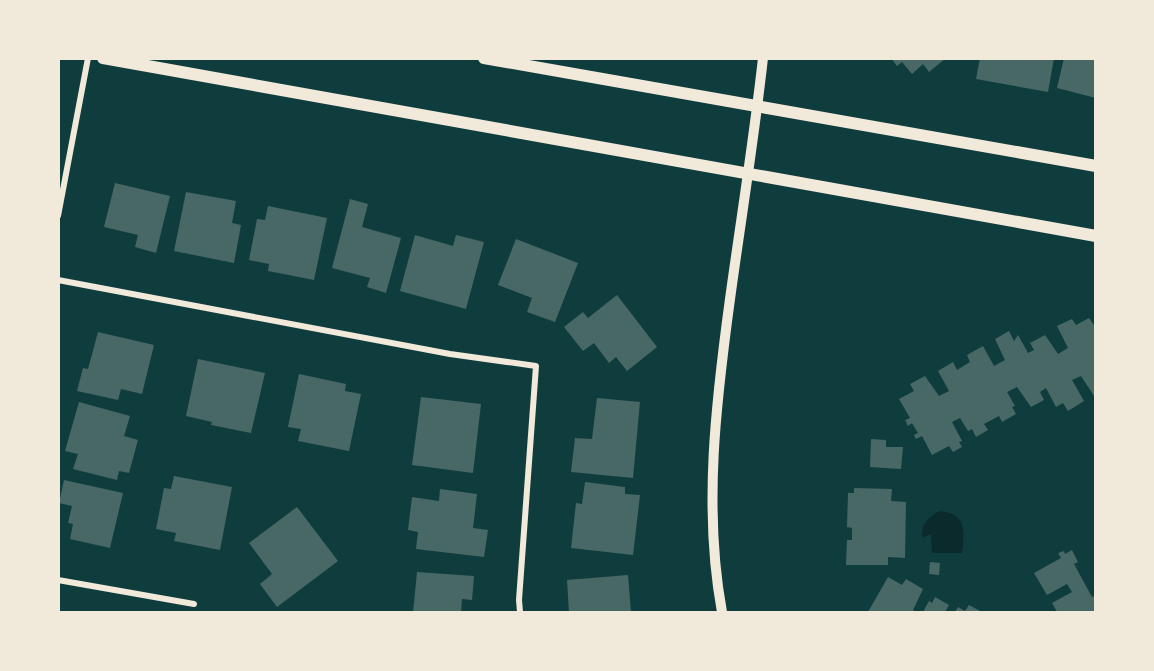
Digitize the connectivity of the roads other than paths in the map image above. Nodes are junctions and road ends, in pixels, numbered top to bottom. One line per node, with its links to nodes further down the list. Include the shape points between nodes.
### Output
1 (88, 58): 8 (street)
2 (103, 58): 7 (main road)
3 (484, 58): 5 (main road)
4 (763, 58): 5 (street)
5 (758, 106): 6 (main road); 7 (street)
6 (1095, 166)
7 (748, 173): 9 (main road); 14 (street, via 718,388 712,481)
8 (58, 216)
9 (1095, 236)
10 (58, 280): 13 (street, via 450,354 536,366)
11 (58, 580): 12 (street)
12 (194, 604)
13 (520, 612)
14 (722, 612)

